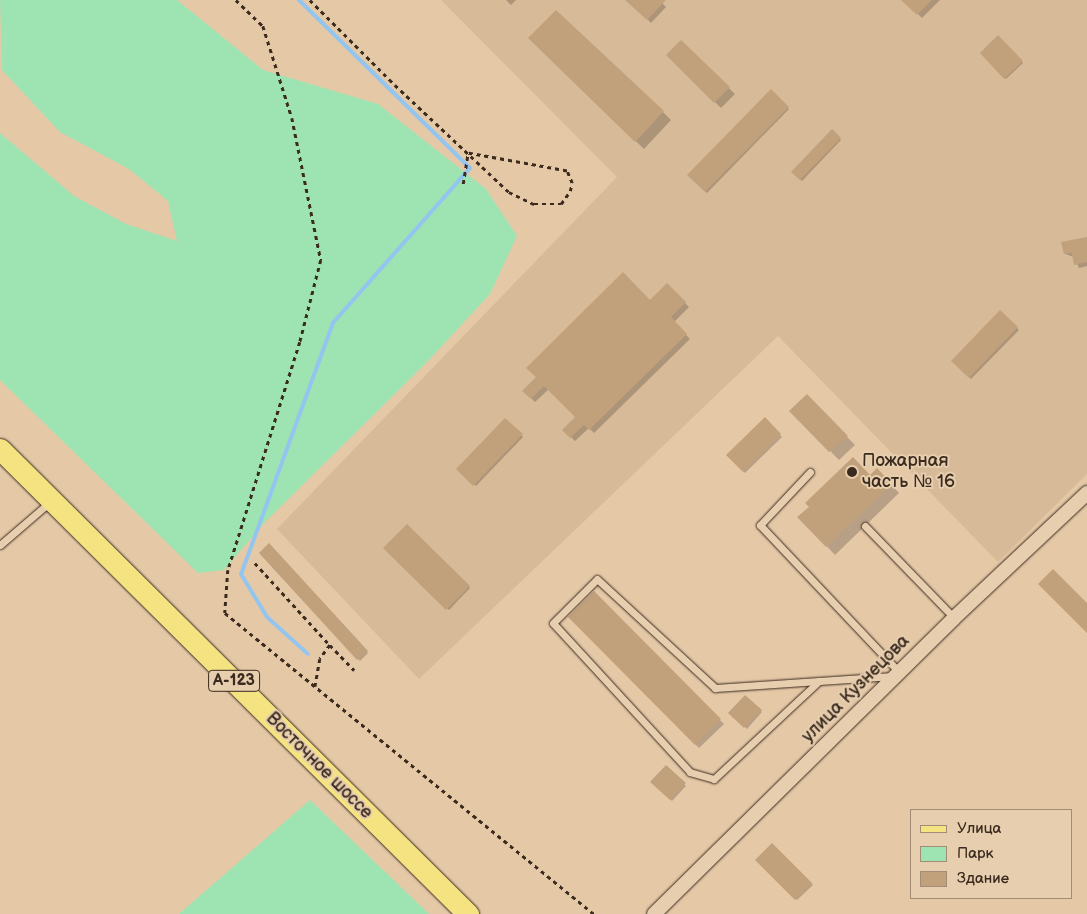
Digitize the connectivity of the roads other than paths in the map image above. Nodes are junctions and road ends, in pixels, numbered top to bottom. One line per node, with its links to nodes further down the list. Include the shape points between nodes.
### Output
1 (0, 449): 4 (main road, Восточное шоссе / А-123)
2 (810, 472): 8 (lane, via 760,525)
3 (1087, 493): 7 (street, улица Кузнецова)
4 (52, 500): 6 (lane); 10 (main road, Восточное шоссе / А-123)
5 (864, 526): 7 (lane)
6 (0, 545)
7 (954, 618): 8 (street, улица Кузнецова)
8 (898, 674): 9 (lane); 11 (street, улица Кузнецова)
9 (819, 681): 9 (lane, via 715,688 597,580 553,623 690,772 714,778)
10 (468, 914)
11 (654, 914)

